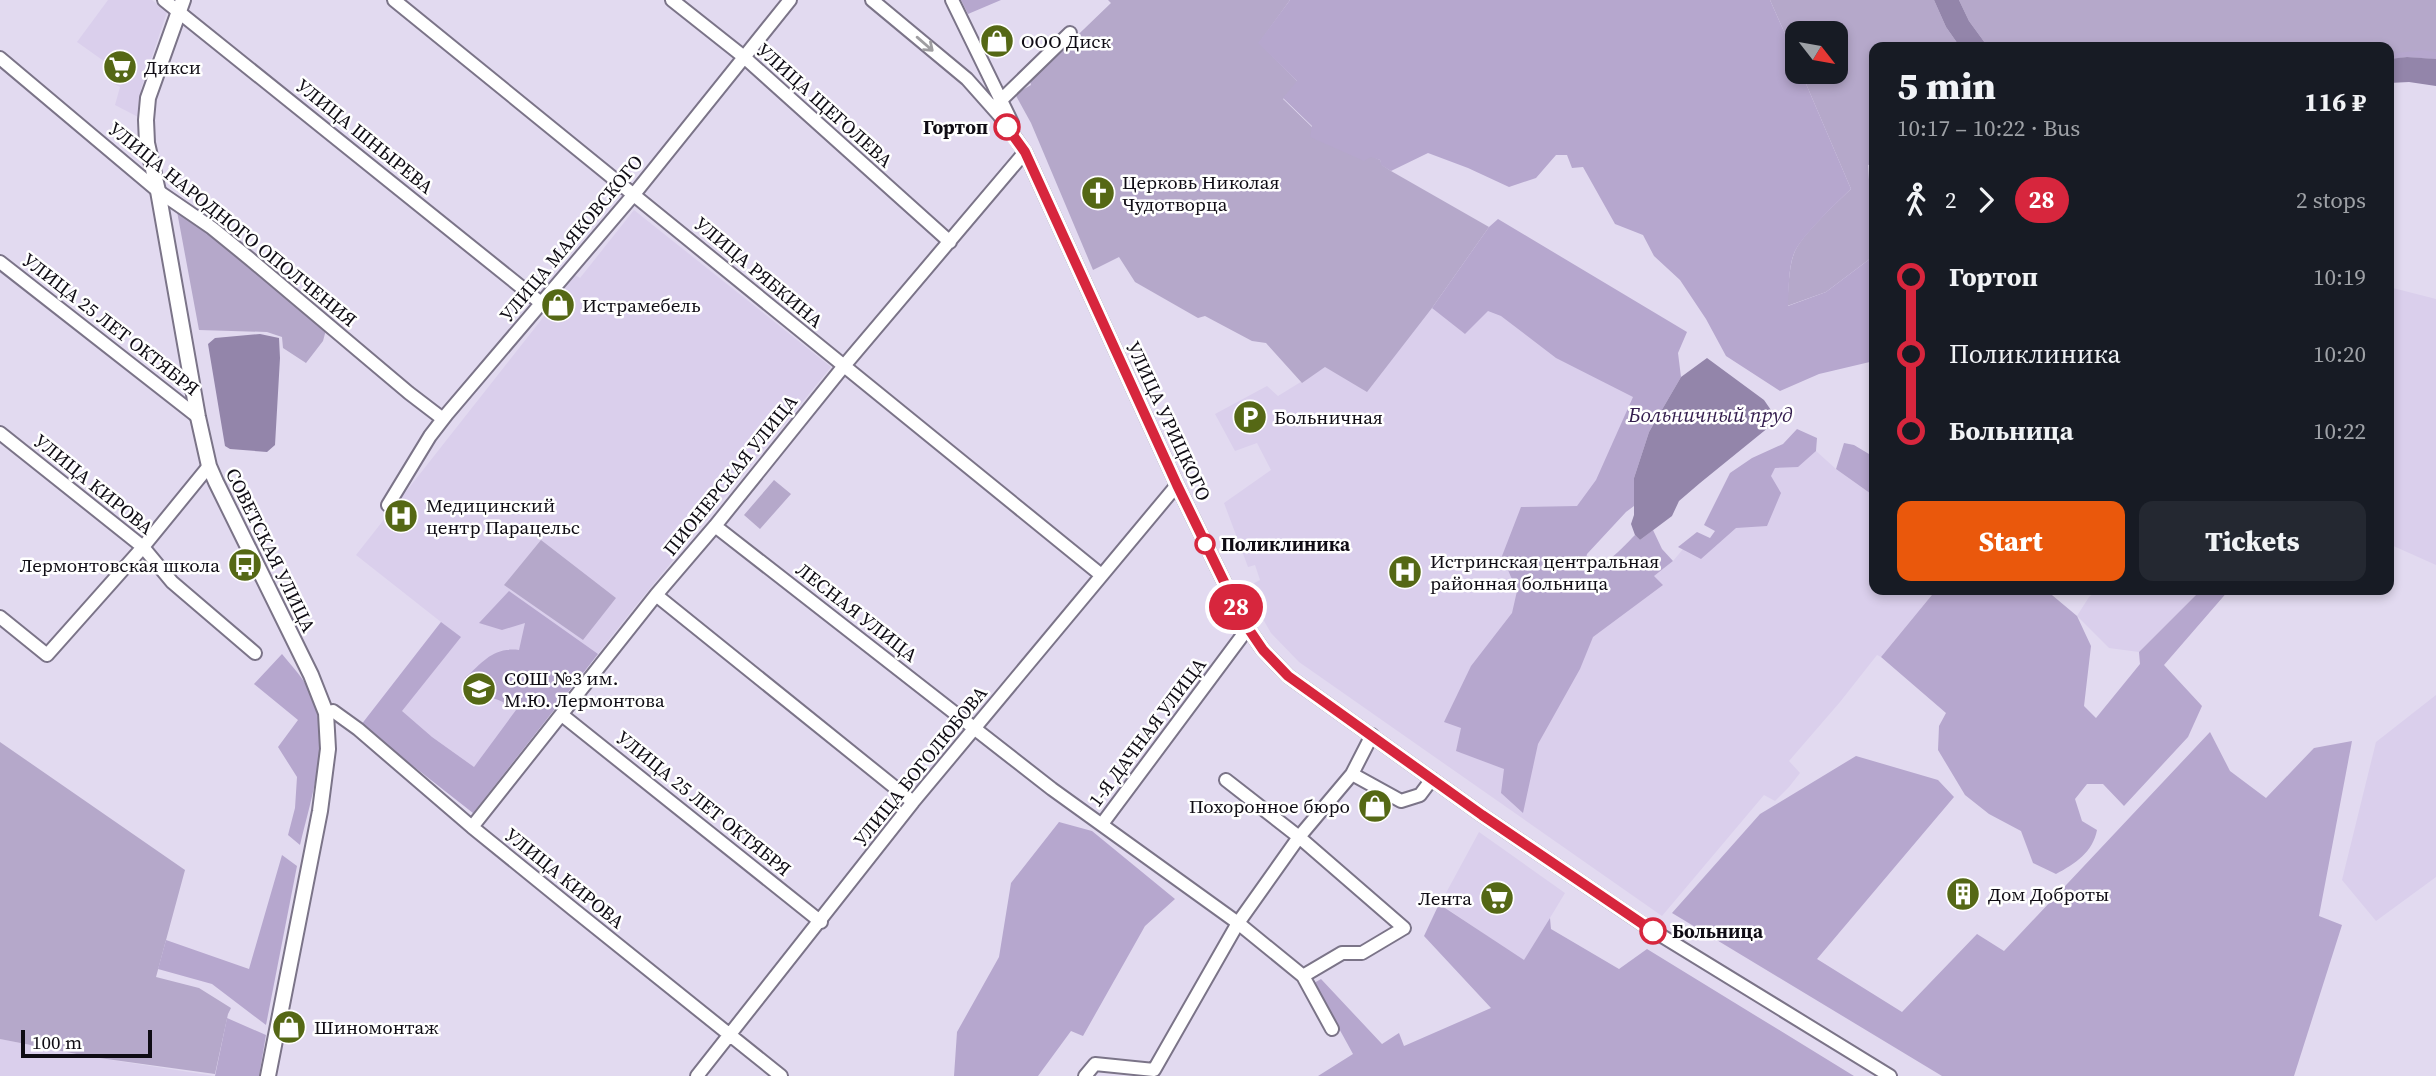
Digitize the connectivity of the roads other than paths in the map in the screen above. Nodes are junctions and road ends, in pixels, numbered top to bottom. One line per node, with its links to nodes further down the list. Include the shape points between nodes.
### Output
1 (164, 0): 7 (street, УЛИЦА ШНЫРЕВА)
2 (394, 0): 16 (street, УЛИЦА РЯБКИНА)
3 (672, 0): 9 (street, УЛИЦА ЩЕГОЛЕВА)
4 (790, 0): 9 (street, УЛИЦА МАЯКОВСКОГО)
5 (873, 0): 12 (street, one-way to 12)
6 (952, 0): 11 (street, УЛИЦА УРИЦКОГО)
7 (181, 6): 15 (main road, СОВЕТСКАЯ УЛИЦА, via 148,98 147,143); 19 (street, УЛИЦА ШНЫРЕВА)
8 (1070, 33): 13 (street)
9 (744, 57): 16 (street, УЛИЦА МАЯКОВСКОГО); 17 (street, УЛИЦА ЩЕГОЛЕВА)
10 (0, 58): 15 (street, УЛИЦА НАРОДНОГО ОПОЛЧЕНИЯ)
11 (988, 75): 12 (street, via 987,88 976,87); 13 (street, УЛИЦА УРИЦКОГО)
12 (967, 79): 13 (street)
13 (997, 104): 14 (street, УЛИЦА УРИЦКОГО)
14 (1025, 152): 17 (street, ПИОНЕРСКАЯ УЛИЦА); 25 (street, УЛИЦА УРИЦКОГО)
15 (158, 191): 21 (main road, СОВЕТСКАЯ УЛИЦА); 22 (street, УЛИЦА НАРОДНОГО ОПОЛЧЕНИЯ, via 212,228)
16 (635, 193): 19 (street, УЛИЦА МАЯКОВСКОГО); 20 (street, УЛИЦА РЯБКИНА)
17 (950, 242): 20 (street, ПИОНЕРСКАЯ УЛИЦА)
18 (0, 262): 21 (street, УЛИЦА 25 ЛЕТ ОКТЯБРЯ)
19 (541, 303): 22 (street, УЛИЦА МАЯКОВСКОГО)
20 (843, 367): 27 (street, ПИОНЕРСКАЯ УЛИЦА); 29 (street, УЛИЦА РЯБКИНА)
21 (198, 417): 24 (main road, СОВЕТСКАЯ УЛИЦА)
22 (443, 419): 26 (street, УЛИЦА МАЯКОВСКОГО)
23 (0, 433): 28 (street, УЛИЦА КИРОВА)
24 (209, 466): 28 (street); 34 (main road, СОВЕТСКАЯ УЛИЦА)
25 (1177, 485): 29 (street, УЛИЦА БОГОЛЮБОВА); 32 (street, УЛИЦА УРИЦКОГО)
26 (388, 505)
27 (715, 526): 30 (street, ПИОНЕРСКАЯ УЛИЦА); 36 (street, ЛЕСНАЯ УЛИЦА)
28 (143, 547): 31 (street, via 47,655); 33 (street, УЛИЦА КИРОВА, via 172,582)
29 (1100, 574): 36 (street, УЛИЦА БОГОЛЮБОВА)
30 (656, 595): 35 (street, ПИОНЕРСКАЯ УЛИЦА); 41 (street)
31 (0, 617)
32 (1248, 628): 37 (street, УЛИЦА УРИЦКОГО, via 1288,676); 42 (street, 1-Я ДАЧНАЯ УЛИЦА)
33 (255, 653)
34 (326, 713): 43 (street, УЛИЦА КИРОВА, via 333,711 358,729); 50 (main road, СОВЕТСКАЯ УЛИЦА, via 328,749 320,811)
35 (562, 715): 43 (street, ПИОНЕРСКАЯ УЛИЦА); 45 (street, УЛИЦА 25 ЛЕТ ОКТЯБРЯ)
36 (976, 729): 41 (street, УЛИЦА БОГОЛЮБОВА); 42 (street, ЛЕСНАЯ УЛИЦА)
37 (1371, 735): 38 (street); 39 (street, УЛИЦА УРИЦКОГО)
38 (1352, 774): 39 (street, via 1401,801 1420,795); 44 (street)
39 (1432, 779): 54 (street, УЛИЦА УРИЦКОГО, via 1644,925)
40 (1226, 780): 44 (street)
41 (913, 803): 45 (street, УЛИЦА БОГОЛЮБОВА)
42 (1102, 824): 46 (street, ЛЕСНАЯ УЛИЦА)
43 (472, 827): 49 (street, УЛИЦА КИРОВА)
44 (1299, 837): 46 (street); 47 (street, via 1404,928 1362,953 1342,953)
45 (821, 922): 49 (street, УЛИЦА БОГОЛЮБОВА)
46 (1238, 923): 47 (street, ЛЕСНАЯ УЛИЦА); 53 (street, via 1154,1070 1095,1064)
47 (1303, 976): 48 (street)
48 (1332, 1029)
49 (730, 1036): 51 (street, УЛИЦА БОГОЛЮБОВА); 52 (street, УЛИЦА КИРОВА)
50 (268, 1076)
51 (697, 1076)
52 (781, 1076)
53 (1085, 1076)
54 (1890, 1076)

